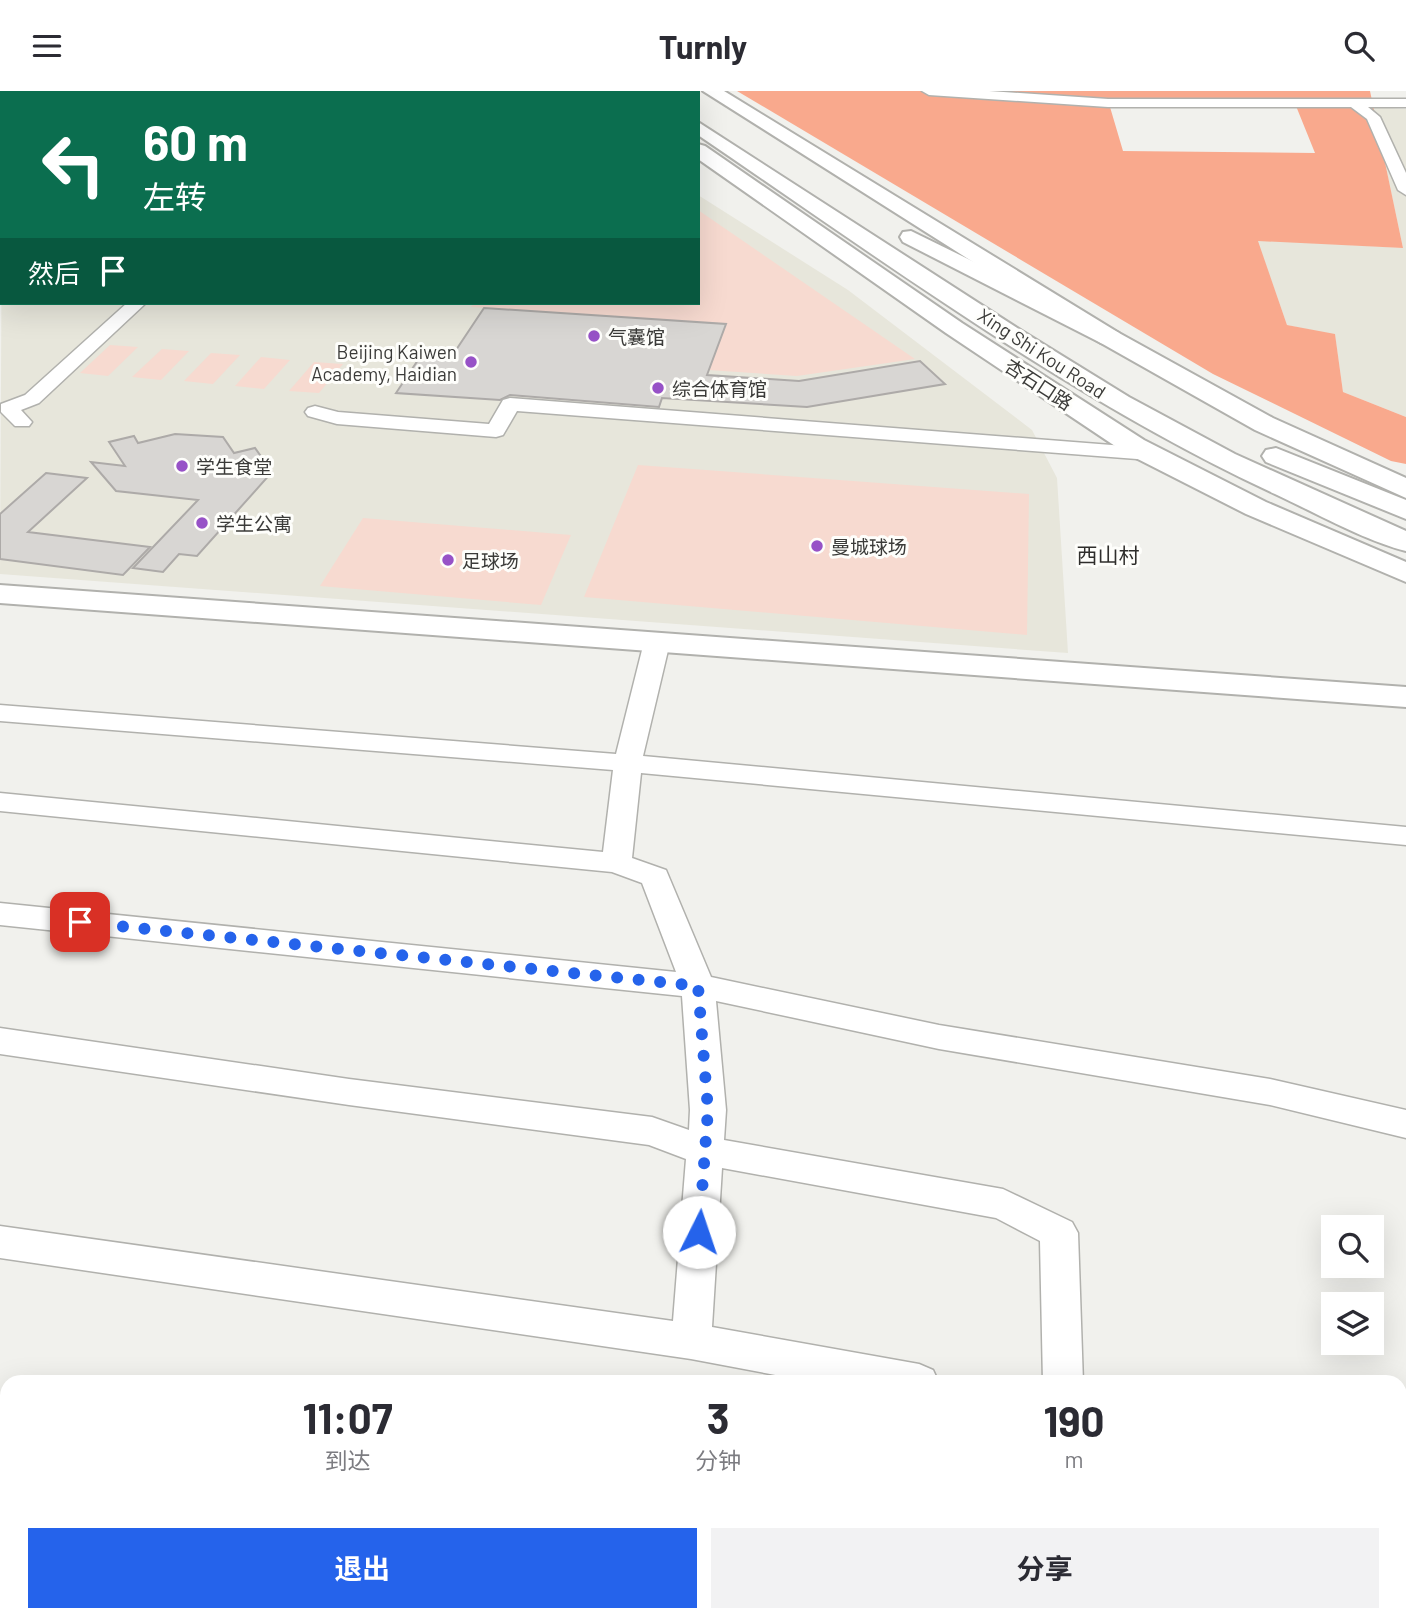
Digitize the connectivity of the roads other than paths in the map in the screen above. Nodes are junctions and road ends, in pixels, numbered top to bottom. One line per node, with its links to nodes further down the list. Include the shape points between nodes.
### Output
1 (712, 91): 12 (street)
2 (929, 91): 3 (street, via 1108,103)
3 (1351, 101): 5 (street); 8 (street, via 1373,117)
4 (700, 103): 12 (street, Xing Shi Kou Road, via 911,237)
5 (1395, 103)
6 (700, 128): 9 (street, Xing Shi Kou Road)
7 (700, 151): 11 (street, 杏石口路)
8 (1406, 190)
9 (888, 254): 11 (street); 19 (street, Xing Shi Kou Road, via 1121,404 1230,464)
10 (135, 305): 13 (street, via 32,399)
11 (954, 328): 16 (street, 杏石口路)
12 (1103, 347): 17 (street)
13 (10, 411)
14 (315, 412): 16 (street, via 337,418 495,431 510,404)
15 (1257, 448): 18 (street)
16 (1150, 454): 20 (street, 杏石口路)
17 (1406, 489)
18 (1406, 510)
19 (1406, 542)
20 (1406, 573)
21 (0, 594): 22 (street)
22 (657, 642): 23 (street); 25 (street)
23 (1406, 697)
24 (0, 713): 25 (street)
25 (628, 763): 27 (street); 28 (street)
26 (0, 802): 28 (street)
27 (1406, 835)
28 (616, 863): 30 (street, via 655,877)
29 (0, 914): 30 (street)
30 (698, 986): 32 (street, via 939,1037 1270,1092); 33 (street, via 708,1110)
31 (0, 1041): 33 (street, via 349,1093 652,1131)
32 (1406, 1124)
33 (705, 1151): 35 (street); 37 (street, via 1003,1204 1059,1233)
34 (0, 1242): 35 (street)
35 (691, 1341): 36 (street)
36 (876, 1375)
37 (1063, 1375)

